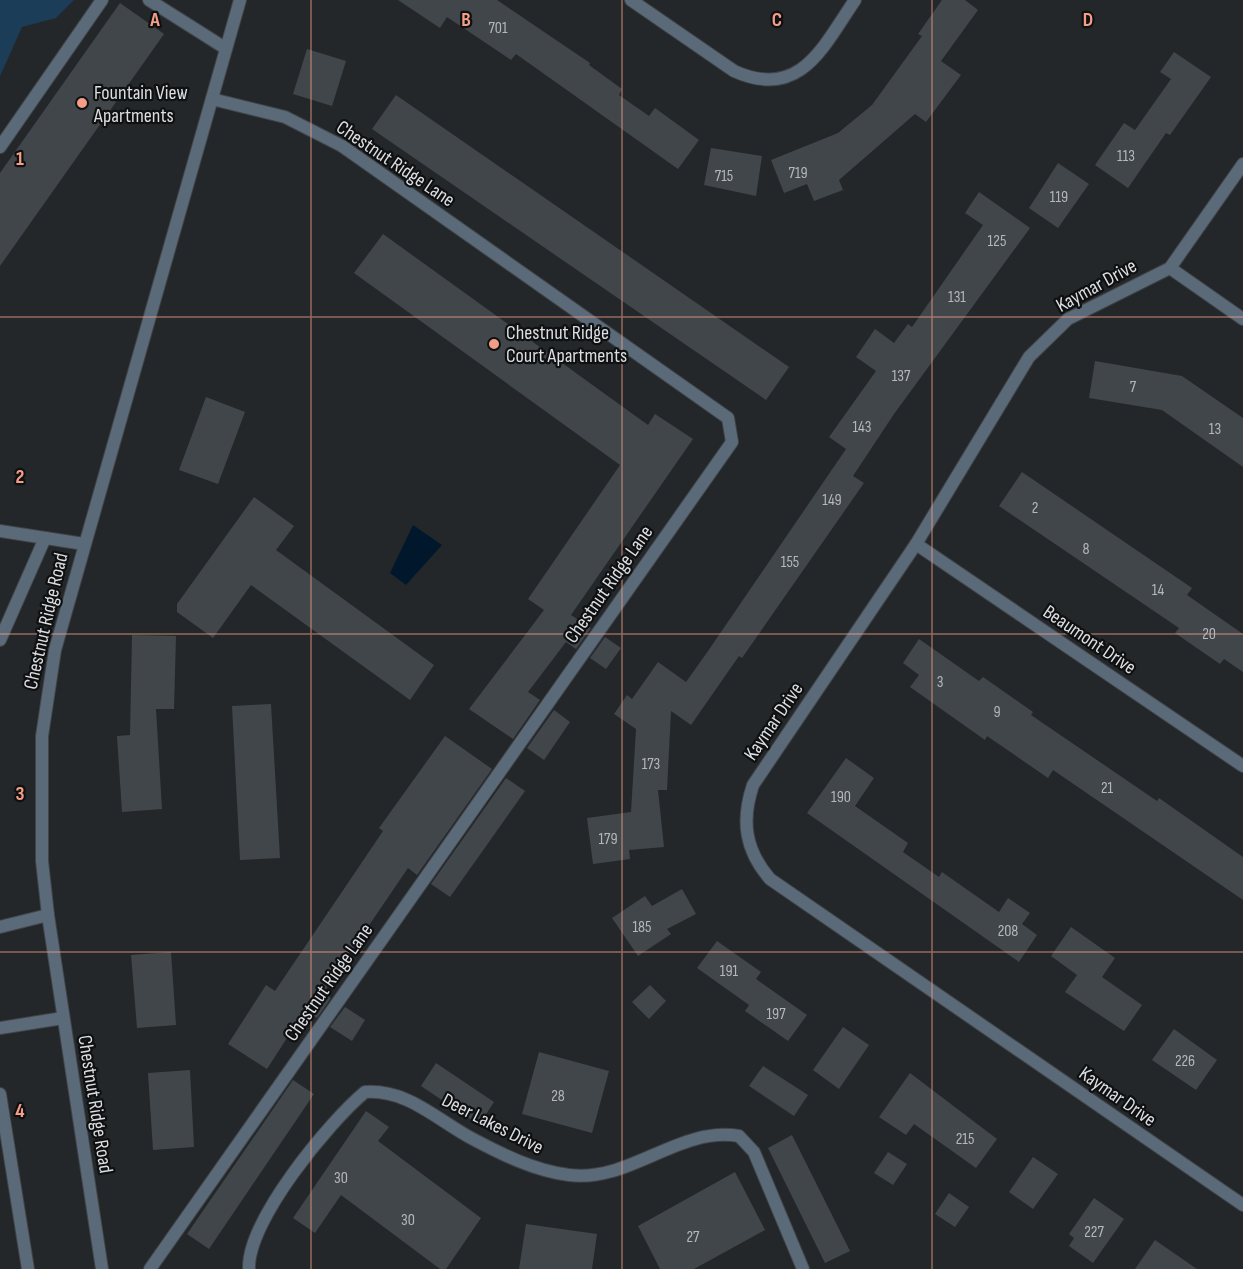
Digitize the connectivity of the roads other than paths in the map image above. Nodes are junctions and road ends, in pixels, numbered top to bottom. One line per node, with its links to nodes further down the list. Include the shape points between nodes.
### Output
1 (102, 0): 8 (street)
2 (148, 0): 6 (street)
3 (240, 0): 6 (street, Chestnut Ridge Road)
4 (631, 0): 5 (street, via 734,71 752,79 772,80 807,68)
5 (855, 0)
6 (225, 48): 7 (street, Chestnut Ridge Road)
7 (212, 99): 14 (street, Chestnut Ridge Road); 26 (street, Chestnut Ridge Lane, via 285,117 342,146 728,418 732,442)
8 (0, 147)
9 (1243, 164): 10 (street, Kaymar Drive)
10 (1170, 268): 11 (street); 15 (street, Kaymar Drive, via 1089,307 1047,337 1029,357)
11 (1243, 319)
12 (0, 531): 13 (street)
13 (45, 538): 14 (street); 16 (street)
14 (84, 544): 18 (street, Chestnut Ridge Road, via 55,650 42,736 42,861)
15 (916, 544): 17 (street, Beaumont Drive); 23 (street, Kaymar Drive, via 753,785 745,822 748,844 757,864 770,879)
16 (0, 640)
17 (1243, 766)
18 (48, 915): 19 (street); 20 (street, Chestnut Ridge Road)
19 (1, 924)
20 (63, 1018): 21 (street); 25 (street, Chestnut Ridge Road)
21 (0, 1028)
22 (0, 1094): 24 (street)
23 (1243, 1205)
24 (28, 1269)
25 (102, 1269)
26 (150, 1269)
27 (249, 1269): 28 (street, Deer Lakes Drive, via 252,1245 264,1221 325,1130 365,1092 385,1091 539,1169 570,1175 603,1175 707,1134 739,1136 754,1152)
28 (803, 1269)

